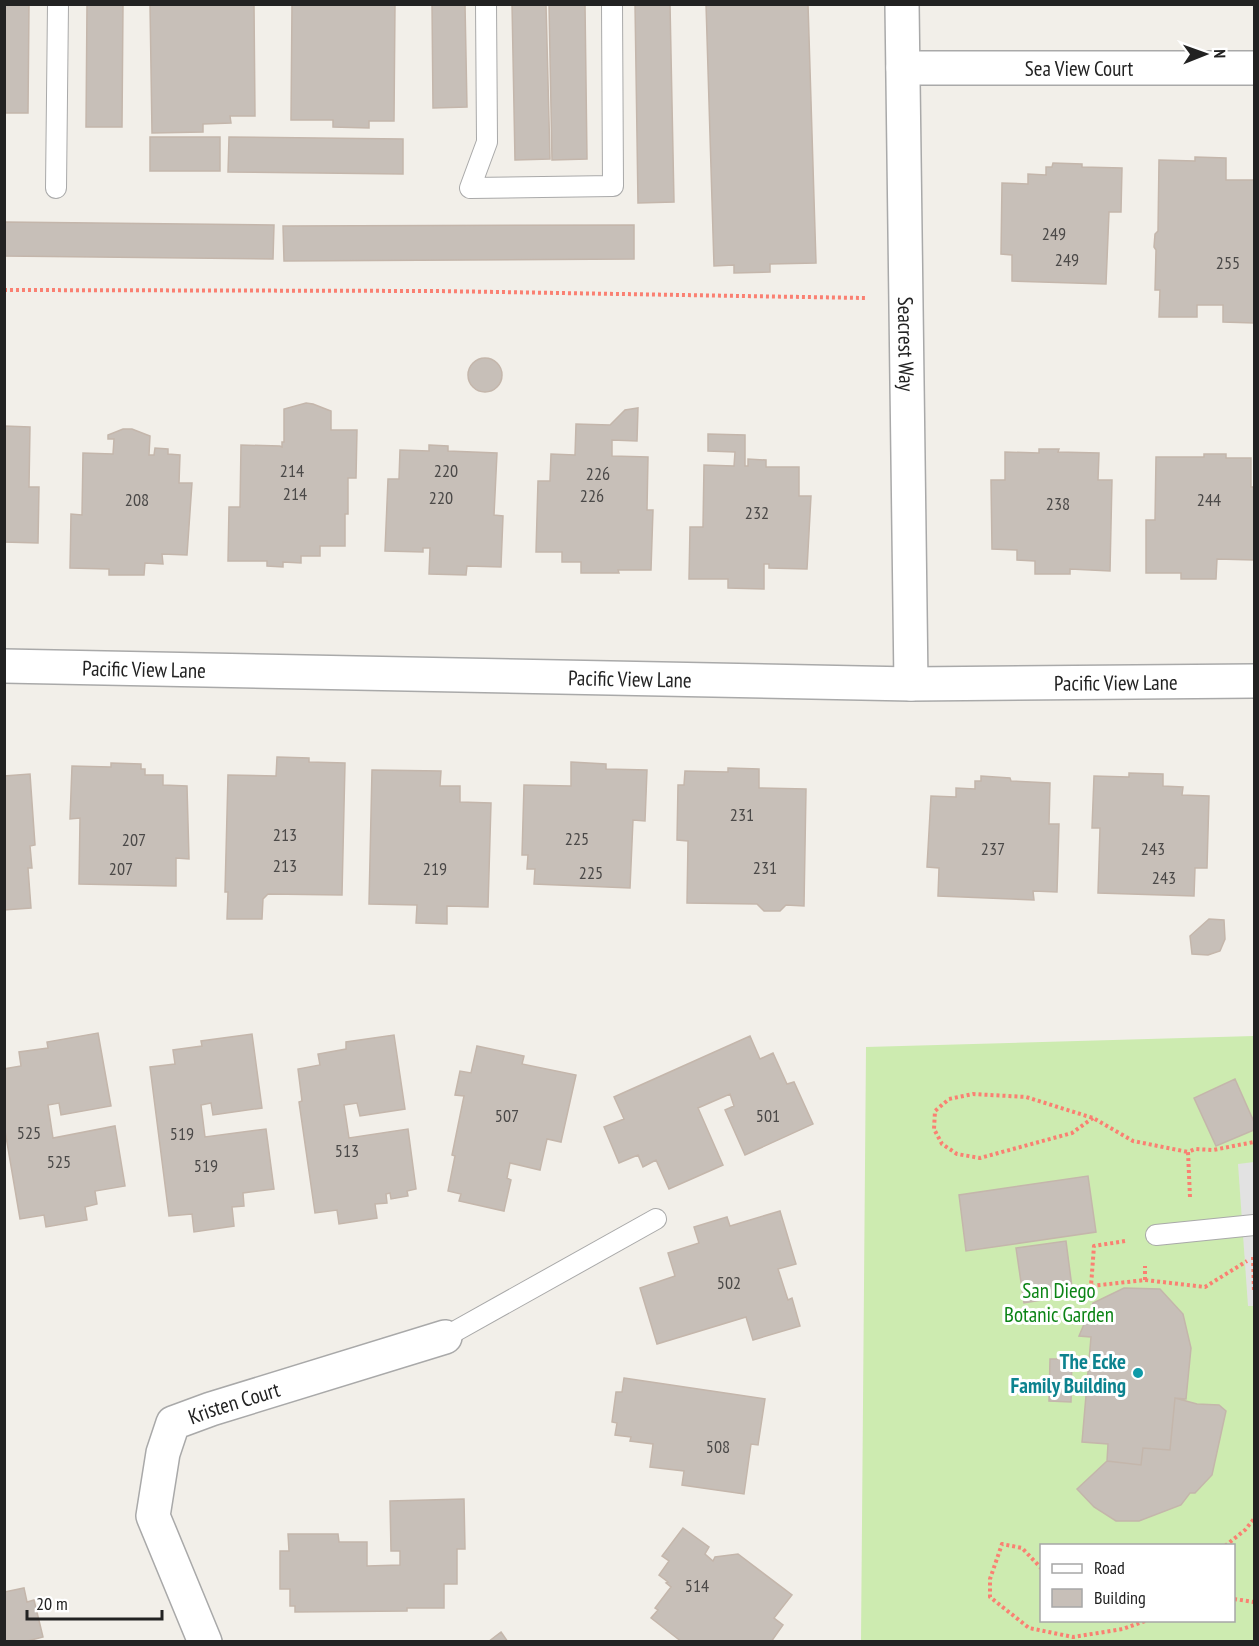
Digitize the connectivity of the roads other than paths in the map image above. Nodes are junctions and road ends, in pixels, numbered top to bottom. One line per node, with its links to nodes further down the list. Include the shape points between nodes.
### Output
1 (58, 4): 7 (lane)
2 (486, 4): 3 (lane, via 487,142 470,188 613,186)
3 (612, 4)
4 (902, 4): 5 (street, Seacrest Way)
5 (903, 68): 6 (street, Sea View Court); 10 (street, Seacrest Way)
6 (1254, 68)
7 (56, 188)
8 (4, 666): 10 (street, Pacific View Lane)
9 (1254, 681): 10 (street, Pacific View Lane)
10 (911, 684)
11 (656, 1219): 14 (lane)
12 (1254, 1225): 13 (lane)
13 (1156, 1235)
14 (445, 1337): 15 (street, Kristen Court, via 173,1423 163,1453 153,1516)
15 (205, 1641)

